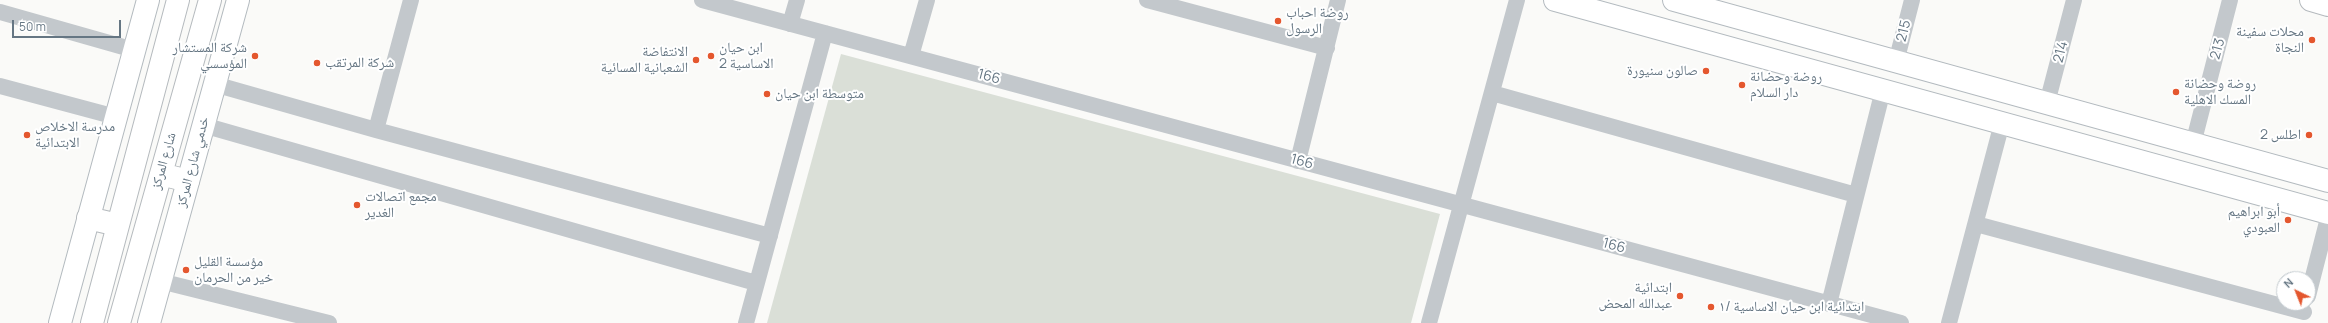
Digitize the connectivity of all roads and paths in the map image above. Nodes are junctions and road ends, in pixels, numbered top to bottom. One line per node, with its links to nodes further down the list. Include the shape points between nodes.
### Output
1 (148, 0): 23 (street)
2 (178, 0): 50 (street, شارع المركز)
3 (210, 0): 41 (street, شارع المركز)
4 (238, 0): 28 (street, خدمي شارع المركز)
5 (411, 0): 38 (street)
6 (702, 0): 20 (street, 166)
7 (797, 0): 20 (street)
8 (927, 0): 24 (street)
9 (1147, 0): 22 (street)
10 (1338, 0): 22 (street)
11 (1517, 0): 31 (street)
12 (1555, 0): 30 (street)
13 (1674, 0): 25 (street)
14 (1912, 0): 25 (street, 215)
15 (2074, 0): 33 (street, 214)
16 (2230, 0): 39 (street, 213)
17 (2311, 0): 18 (street)
18 (2328, 5)
19 (0, 12): 23 (street)
20 (790, 24): 21 (street, 166)
21 (826, 33): 24 (street, 166); 51 (street)
22 (1327, 48): 40 (street)
23 (134, 50): 35 (street)
24 (911, 56): 40 (street, 166)
25 (1896, 62): 26 (street)
26 (1935, 72): 27 (street); 32 (street, via 1942,83 1942,90 1938,97)
27 (1973, 83): 33 (street); 34 (street, via 1960,89 1956,95 1959,109)
28 (214, 84): 37 (street, خدمي شارع المركز); 38 (street)
29 (0, 86): 35 (street)
30 (1883, 90): 32 (street); 44 (street)
31 (1492, 93): 44 (street); 45 (street)
32 (1926, 102): 34 (street)
33 (2048, 103): 39 (street)
34 (1965, 113): 36 (street)
35 (116, 117): 47 (street)
36 (2002, 123): 46 (street); 49 (street)
37 (203, 125): 42 (street, خدمي شارع المركز); 54 (street)
38 (376, 130): 51 (street)
39 (2193, 144): 43 (street)
40 (1298, 161): 45 (street, 166)
41 (161, 174): 42 (street); 60 (street, شارع المركز)
42 (188, 181): 53 (street, خدمي شارع المركز)
43 (2328, 181)
44 (1856, 195): 55 (street)
45 (1461, 205): 55 (street, 166); 64 (street)
46 (2328, 213)
47 (88, 218): 50 (street); 58 (street)
48 (2328, 218): 52 (street)
49 (1976, 224): 56 (street); 66 (street)
50 (118, 225): 59 (street, شارع المركز)
51 (770, 236): 54 (street)
52 (2314, 271)
53 (160, 281): 61 (street, خدمي شارع المركز); 62 (street)
54 (756, 283): 63 (street)
55 (1829, 304): 57 (street, 166)
56 (2304, 313)
57 (1864, 318): 65 (street, 166)
58 (60, 323)
59 (92, 323)
60 (119, 323)
61 (149, 323)
62 (329, 323)
63 (746, 323)
64 (1429, 323)
65 (1901, 323)
66 (1949, 323)

